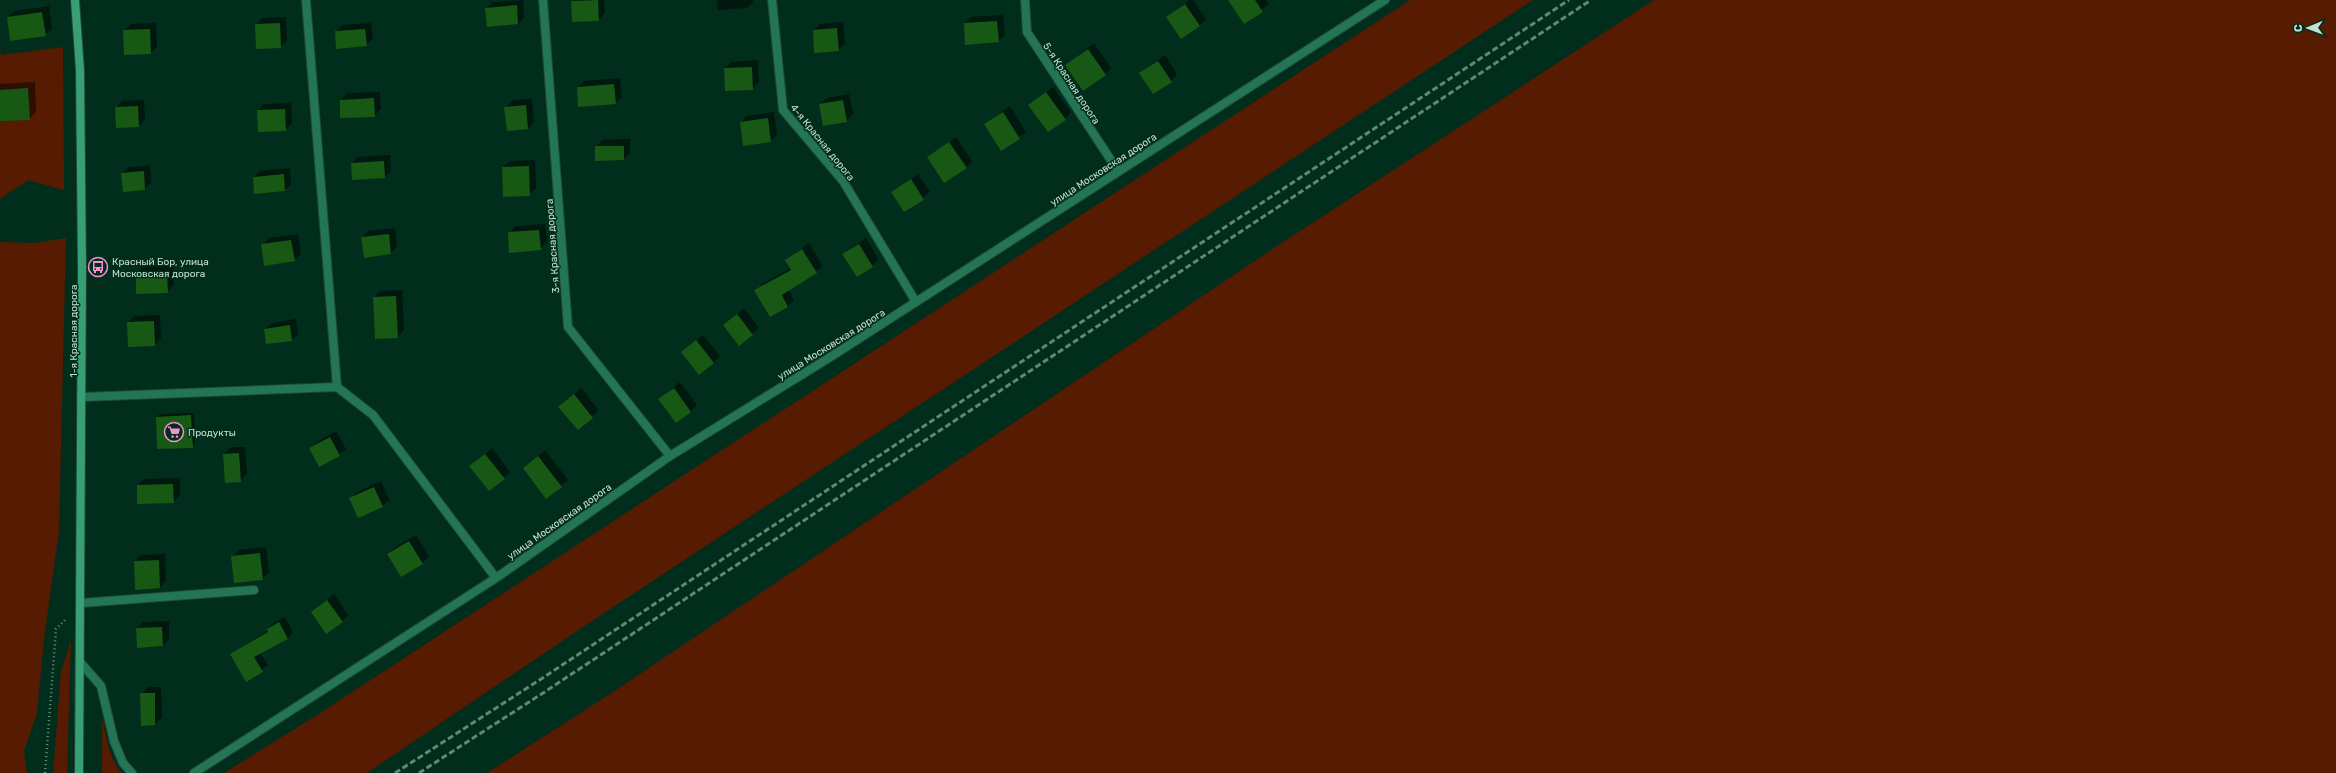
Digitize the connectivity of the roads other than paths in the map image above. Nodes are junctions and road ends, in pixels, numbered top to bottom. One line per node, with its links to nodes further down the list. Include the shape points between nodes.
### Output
1 (75, 0): 10 (main road, 1-я Красная дорога, via 80,70)
2 (306, 0): 9 (street)
3 (543, 0): 11 (street, 3-я Красная дорога, via 568,327)
4 (772, 0): 8 (street, 4-я Красная дорога, via 783,110 843,180)
5 (1025, 0): 7 (street, 5-я Красная дорога, via 1028,32)
6 (1385, 0): 7 (street, улица Московская дорога)
7 (1118, 171): 8 (street, улица Московская дорога)
8 (916, 302): 11 (street, улица Московская дорога)
9 (337, 387): 10 (street); 12 (street, via 373,415)
10 (83, 397): 14 (main road, 1-я Красная дорога)
11 (670, 456): 12 (street, улица Московская дорога)
12 (496, 578): 18 (street, улица Московская дорога)
13 (254, 590): 14 (street)
14 (81, 603): 15 (main road, 1-я Красная дорога)
15 (80, 662): 16 (main road, 1-я Красная дорога); 17 (street, via 101,686 114,741 123,763)
16 (79, 773)
17 (132, 773)
18 (194, 773)

